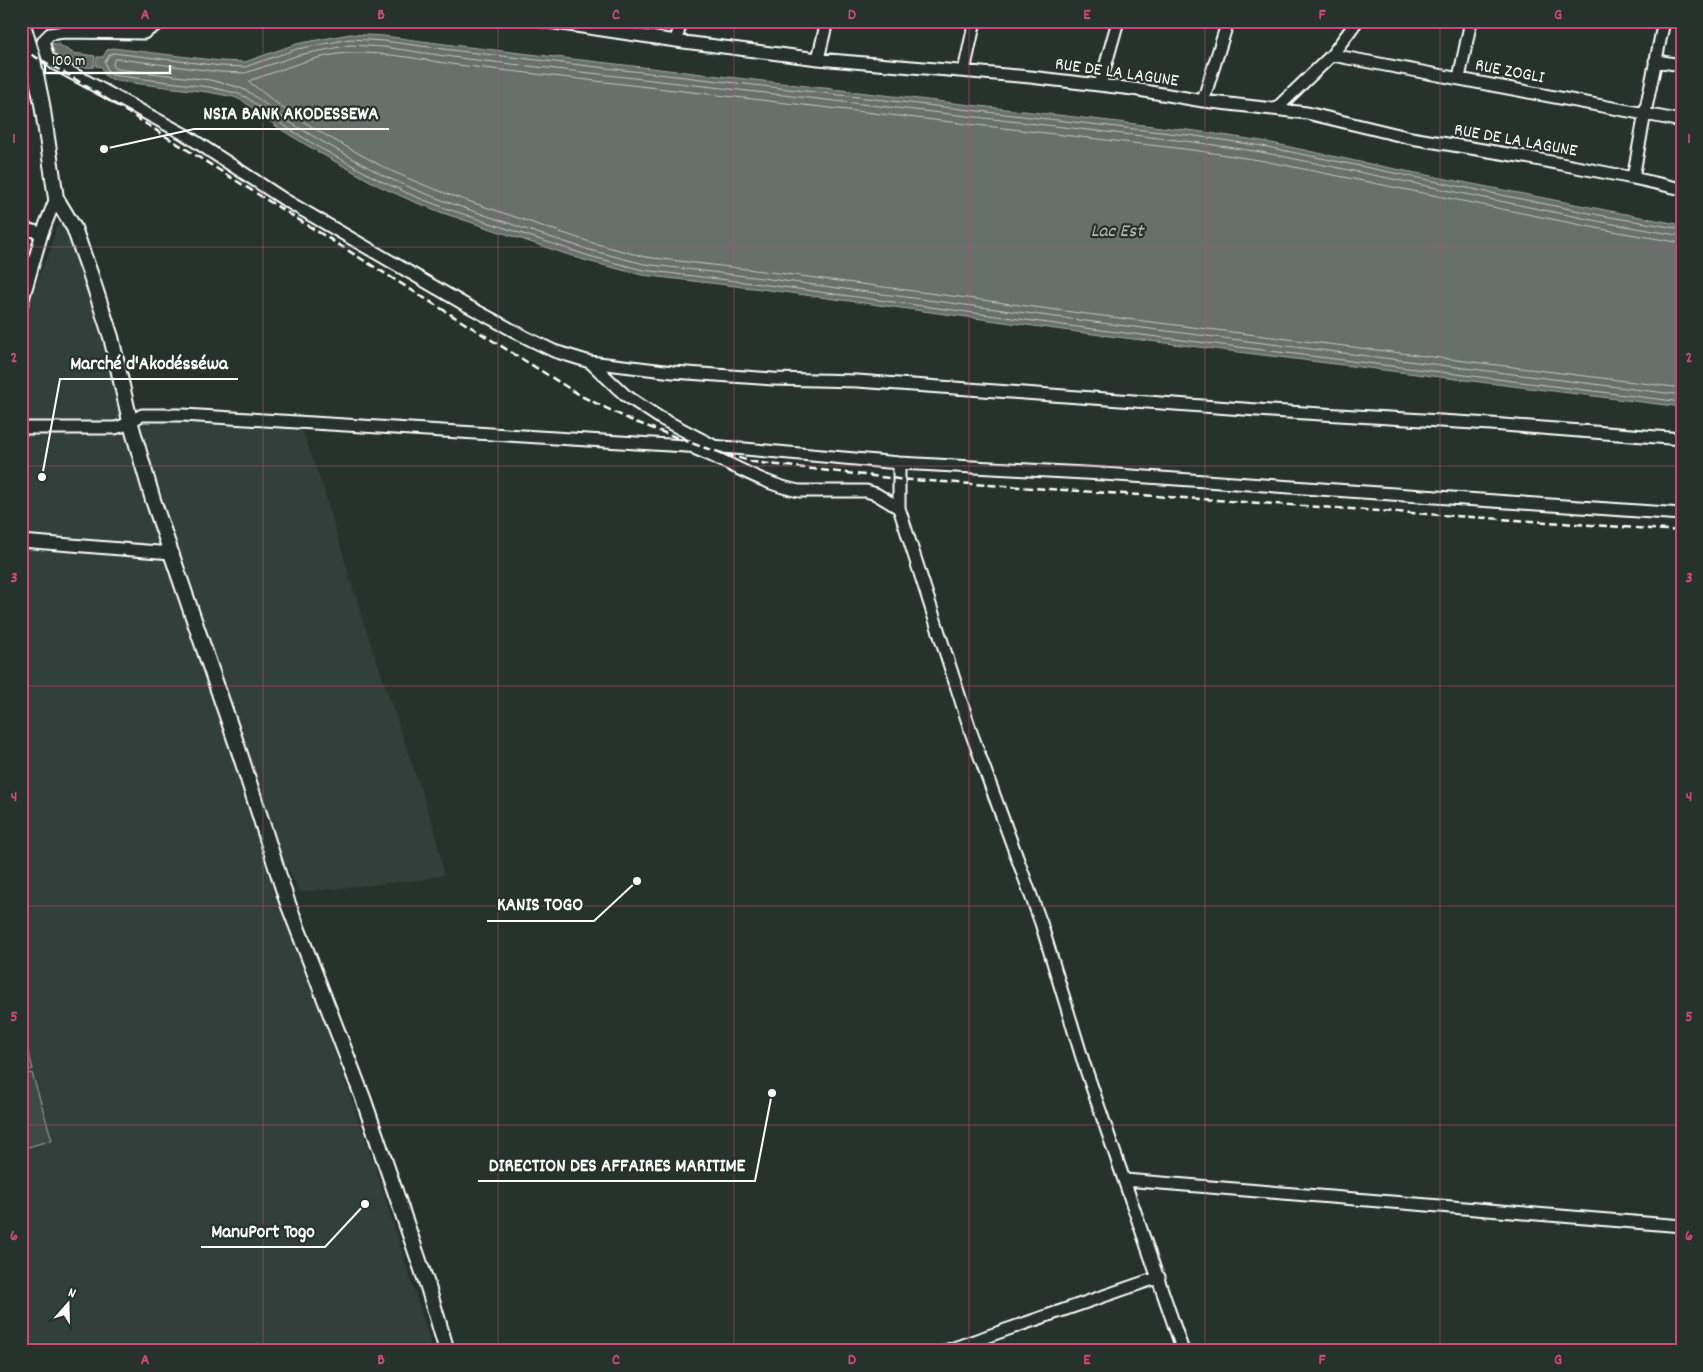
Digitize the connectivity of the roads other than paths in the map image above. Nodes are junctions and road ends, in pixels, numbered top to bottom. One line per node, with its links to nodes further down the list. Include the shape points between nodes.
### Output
1 (22, 21): 26 (main road, via 46,126)
2 (162, 21): 30 (street, via 144,33 64,32 50,34 43,42 48,58 184,134 294,204 464,304 536,342)
3 (542, 21): 12 (street, RUE DE LA LAGUNE)
4 (681, 21): 12 (street)
5 (827, 21): 14 (street)
6 (975, 21): 17 (street)
7 (1118, 21): 19 (street)
8 (1228, 21): 20 (street)
9 (1357, 21): 13 (street)
10 (1471, 21): 18 (street)
11 (1663, 21): 15 (street)
12 (676, 42): 14 (street, RUE DE LA LAGUNE)
13 (1332, 55): 18 (street, RUE ZOGLI); 21 (street)
14 (818, 58): 17 (street, RUE DE LA LAGUNE)
15 (1655, 61): 16 (street); 22 (street)
16 (1682, 65)
17 (964, 71): 19 (street, RUE DE LA LAGUNE)
18 (1458, 78): 22 (street, RUE ZOGLI)
19 (1100, 85): 20 (street, RUE DE LA LAGUNE)
20 (1203, 101): 21 (street, RUE DE LA LAGUNE)
21 (1276, 109): 24 (street, RUE DE LA LAGUNE, via 1307,113 1411,138)
22 (1645, 114): 23 (street, RUE ZOGLI); 24 (street)
23 (1682, 121)
24 (1633, 178): 25 (street, RUE DE LA LAGUNE)
25 (1682, 190)
26 (56, 198): 28 (street); 31 (main road, via 74,228 90,273 111,337)
27 (21, 228): 28 (street)
28 (42, 233): 29 (street)
29 (21, 306)
30 (590, 362): 33 (street, via 673,372 857,381); 35 (street, via 625,395)
31 (130, 421): 32 (street, via 115,428); 34 (street, via 142,415 157,414); 40 (main road)
32 (21, 428)
33 (1682, 439)
34 (687, 445): 35 (street); 37 (street, via 789,489 866,491)
35 (712, 446): 36 (street)
36 (899, 463): 37 (street); 38 (street)
37 (899, 508): 41 (street, via 971,732 1041,923 1084,1064)
38 (1682, 514)
39 (21, 541): 40 (street)
40 (172, 553): 44 (main road, via 288,901 363,1098)
41 (1125, 1180): 42 (street); 43 (street)
42 (1682, 1226)
43 (1159, 1277): 45 (street); 46 (street)
44 (447, 1351)
45 (945, 1351)
46 (1183, 1351)

